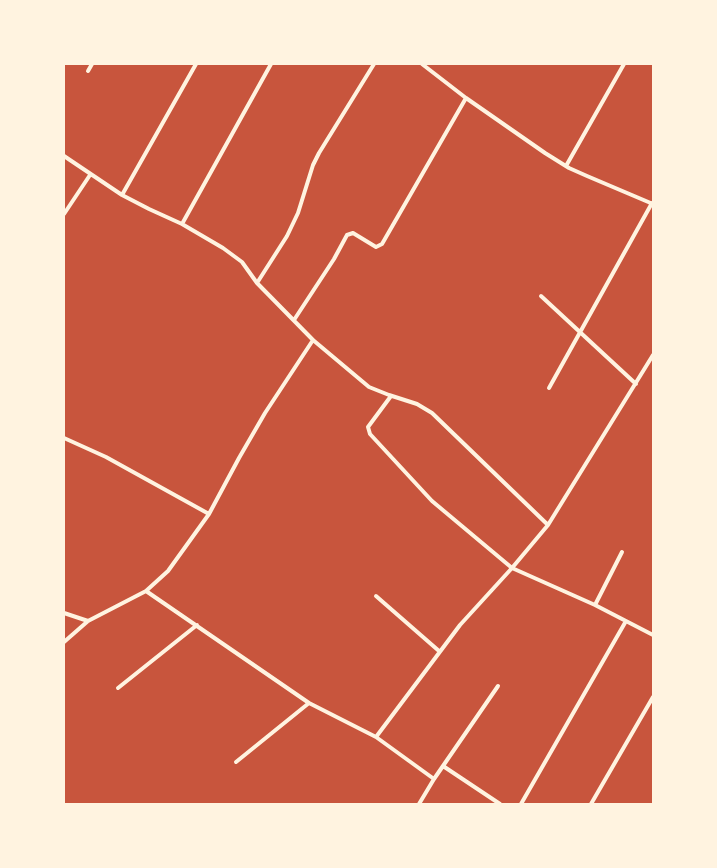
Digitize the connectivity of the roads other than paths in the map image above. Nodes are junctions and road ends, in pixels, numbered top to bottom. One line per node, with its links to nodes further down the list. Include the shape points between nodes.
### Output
1 (92, 64): 7 (street)
2 (196, 64): 12 (street)
3 (271, 64): 15 (street)
4 (374, 64): 16 (street, via 319,153 298,212)
5 (422, 64): 8 (street)
6 (624, 64): 10 (street)
7 (88, 71)
8 (466, 98): 10 (street); 18 (street, via 382,244 376,246 353,233 347,235)
9 (64, 156): 11 (street)
10 (566, 166): 13 (street)
11 (90, 174): 12 (street); 14 (street)
12 (122, 195): 15 (street)
13 (652, 203): 19 (street)
14 (64, 214)
15 (182, 224): 16 (street, via 236,257)
16 (257, 283): 18 (street)
17 (541, 296): 19 (street)
18 (294, 320): 20 (street)
19 (580, 334): 22 (street); 23 (street)
20 (313, 340): 24 (street, via 363,383); 26 (street, via 265,413)
21 (653, 355): 22 (street)
22 (636, 384): 27 (street)
23 (549, 388)
24 (391, 396): 27 (street, via 417,404 432,413); 29 (street, via 368,427 370,434 432,501)
25 (64, 438): 26 (street, via 106,457)
26 (209, 514): 30 (street, via 168,571)
27 (548, 525): 29 (street)
28 (622, 552): 32 (street)
29 (512, 568): 32 (street); 40 (street)
30 (146, 591): 34 (street); 36 (street)
31 (376, 596): 40 (street)
32 (595, 605): 35 (street)
33 (64, 613): 34 (street)
34 (88, 621): 39 (street)
35 (626, 621): 38 (street); 51 (street)
36 (197, 626): 42 (street); 44 (street)
37 (653, 629): 38 (street)
38 (652, 634)
39 (64, 642)
40 (439, 651): 45 (street)
41 (498, 686): 47 (street)
42 (118, 688)
43 (653, 697): 52 (street)
44 (309, 703): 45 (street); 46 (street)
45 (376, 737): 48 (street)
46 (236, 762)
47 (443, 766): 48 (street); 50 (street)
48 (434, 779): 49 (street)
49 (419, 804)
50 (500, 804)
51 (522, 804)
52 (590, 804)

